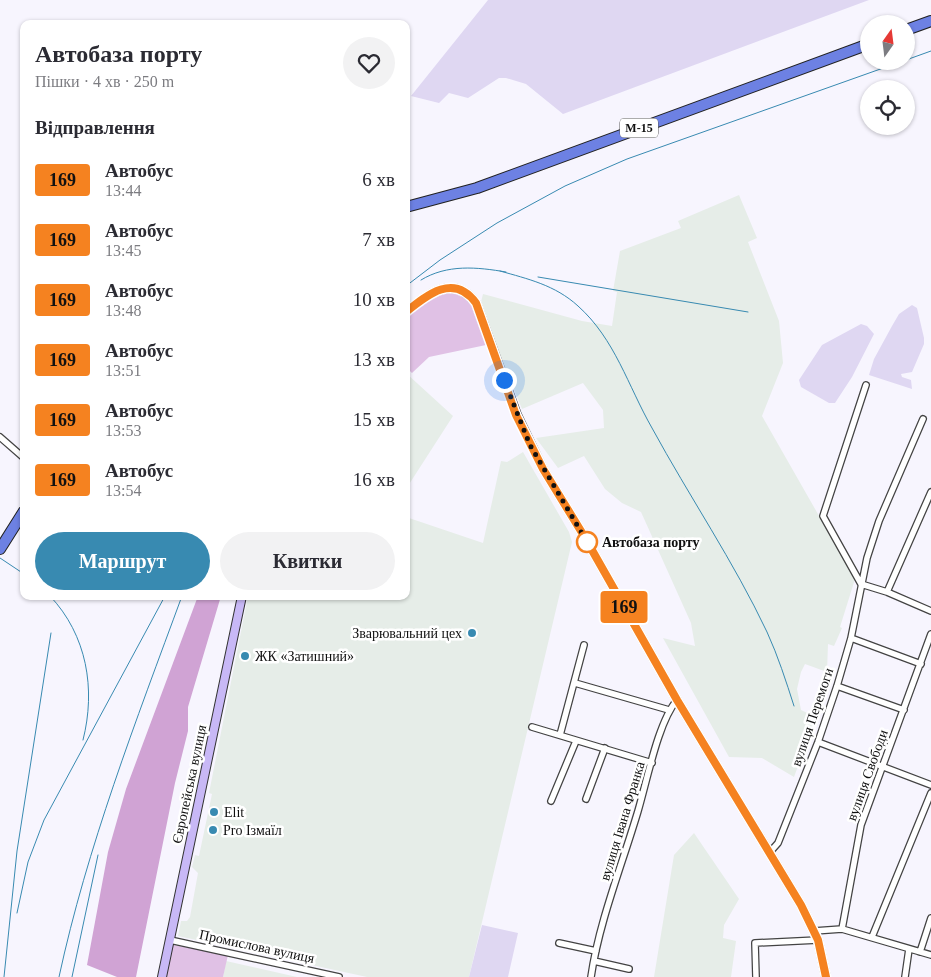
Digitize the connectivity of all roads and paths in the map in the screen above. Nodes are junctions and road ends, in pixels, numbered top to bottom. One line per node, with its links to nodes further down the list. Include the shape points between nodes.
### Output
1 (931, 21): 2 (highway)
2 (915, 27)
3 (860, 47): 4 (highway, М-15, via 477,188)
4 (410, 206)
5 (410, 309): 23 (main road, via 428,295 451,287 465,291 476,303 530,445)
6 (866, 386): 13 (street, via 823,516)
7 (923, 419): 13 (street, вулиця Перемоги, via 879,522)
8 (0, 438): 9 (street)
9 (20, 455)
10 (931, 492): 14 (street)
11 (20, 517): 12 (highway)
12 (0, 549)
13 (861, 584): 14 (street); 18 (street, вулиця Перемоги)
14 (887, 592): 16 (street)
15 (241, 600): 42 (main road, Європейська вулиця)
16 (931, 611)
17 (931, 634): 20 (street, вулиця Свободи)
18 (851, 638): 20 (street); 22 (street, вулиця Перемоги)
19 (584, 645): 21 (street)
20 (921, 664): 25 (street, вулиця Свободи)
21 (575, 683): 24 (street); 27 (street)
22 (837, 686): 25 (street); 29 (street, вулиця Перемоги)
23 (677, 700): 24 (street, вулиця Івана Франка); 37 (main road)
24 (669, 710): 31 (street, вулиця Івана Франка)
25 (904, 710): 32 (street, вулиця Свободи)
26 (532, 727): 27 (street)
27 (560, 735): 28 (street)
28 (576, 741): 30 (street); 36 (street)
29 (818, 742): 32 (street); 37 (street, вулиця Перемоги, via 778,843)
30 (605, 748): 31 (street); 35 (street)
31 (652, 763): 46 (street, вулиця Івана Франка)
32 (884, 766): 33 (street); 39 (street, вулиця Свободи, via 862,824)
33 (931, 785)
34 (931, 793): 41 (street)
35 (586, 799)
36 (551, 801)
37 (770, 852): 40 (main road)
38 (931, 918): 47 (street)
39 (842, 929): 40 (street); 41 (street)
40 (814, 931): 43 (main road)
41 (872, 937): 45 (street)
42 (170, 940): 51 (main road, Європейська вулиця); 52 (street, Промислова вулиця)
43 (818, 940): 54 (street, via 755,943); 55 (main road)
44 (560, 943): 46 (street)
45 (909, 949): 47 (street); 56 (street)
46 (596, 951): 49 (street, вулиця Івана Франка)
47 (920, 952): 48 (street)
48 (931, 956)
49 (594, 961): 50 (street); 53 (street, вулиця Івана Франка)
50 (629, 969)
51 (162, 977)
52 (339, 977)
53 (591, 977)
54 (756, 977)
55 (826, 977)
56 (905, 977)

